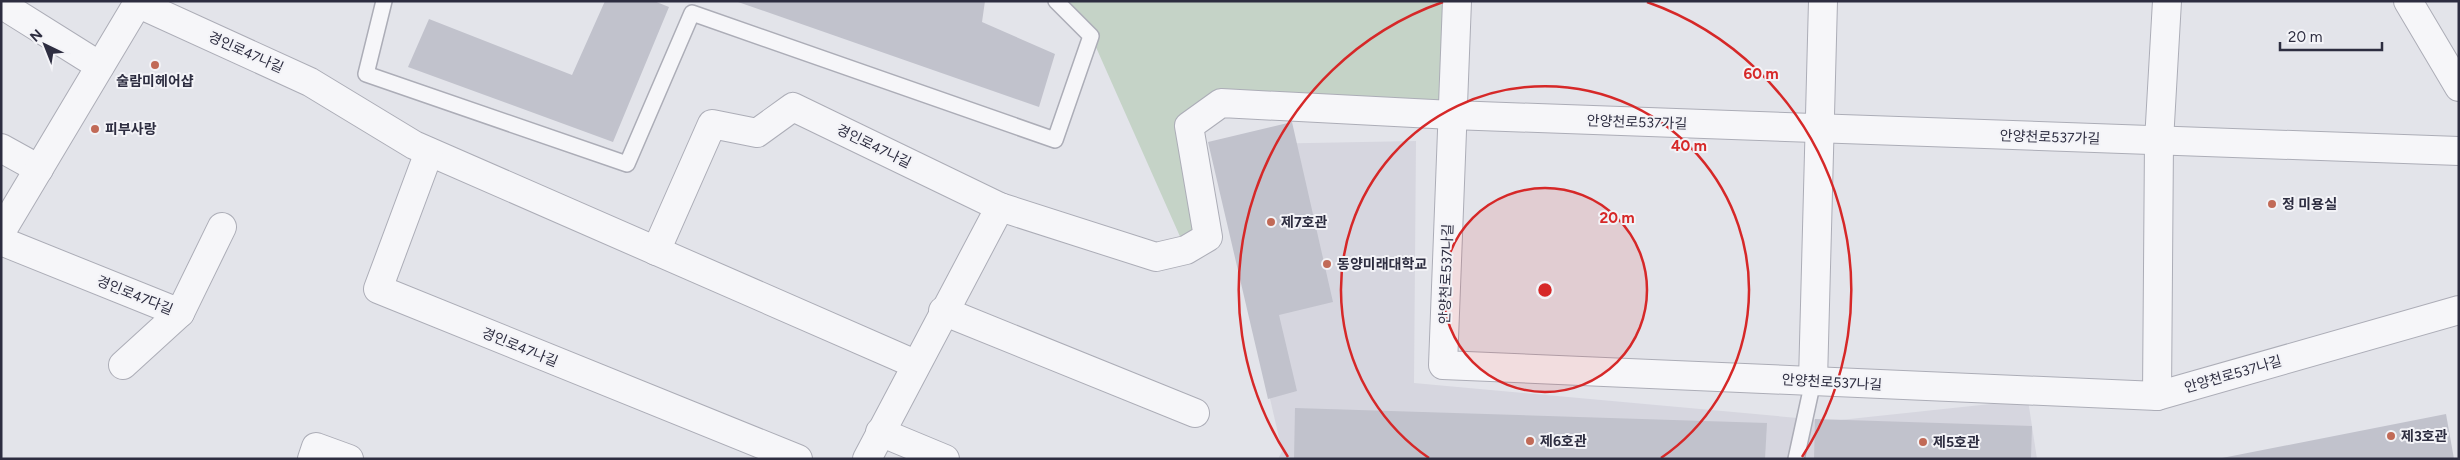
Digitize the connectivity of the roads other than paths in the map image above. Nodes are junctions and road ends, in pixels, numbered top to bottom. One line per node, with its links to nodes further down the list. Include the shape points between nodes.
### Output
1 (384, 1): 2 (lane, via 366,74 627,164 692,13 1055,140 1091,36)
2 (1056, 1)
3 (1457, 1): 11 (street)
4 (1823, 1): 12 (street)
5 (2167, 1): 13 (street)
6 (2408, 1): 10 (street)
7 (138, 2): 9 (street); 16 (street, 경인로47나길, via 310,82)
8 (1, 4): 9 (street)
9 (100, 66): 17 (street)
10 (2459, 87)
11 (1452, 115): 12 (street, 안양천로537가길); 22 (street, 안양천로537가길, via 1221,103 1189,126 1208,237); 29 (street, 안양천로537나길, via 1443,365)
12 (1821, 128): 13 (street, 안양천로537가길); 29 (street)
13 (2159, 140): 15 (street, 안양천로537가길); 30 (street)
14 (1, 148): 17 (street)
15 (2459, 151)
16 (429, 152): 23 (street, 경인로47나길); 35 (street, 경인로47나길, via 378,289)
17 (39, 168): 20 (street)
18 (1000, 207): 22 (street, 경인로47나길, via 1156,257); 23 (street, 경인로47나길, via 793,107 757,133 712,124); 25 (street)
19 (222, 227): 26 (street, 경인로47다길)
20 (1, 232)
21 (1, 241): 26 (street, 경인로47다길)
22 (1186, 250)
23 (656, 251): 27 (street, 경인로47나길)
24 (2459, 310): 30 (street, 안양천로537나길)
25 (943, 312): 27 (street); 31 (street)
26 (180, 313): 28 (street)
27 (915, 364): 32 (street)
28 (123, 365)
29 (1812, 381): 30 (street, 안양천로537나길); 38 (lane)
30 (2157, 396)
31 (1195, 413)
32 (880, 432): 36 (street); 37 (street)
33 (312, 459): 34 (street, via 316,447)
34 (349, 459)
35 (798, 459)
36 (867, 459)
37 (945, 459)
38 (1796, 459)

